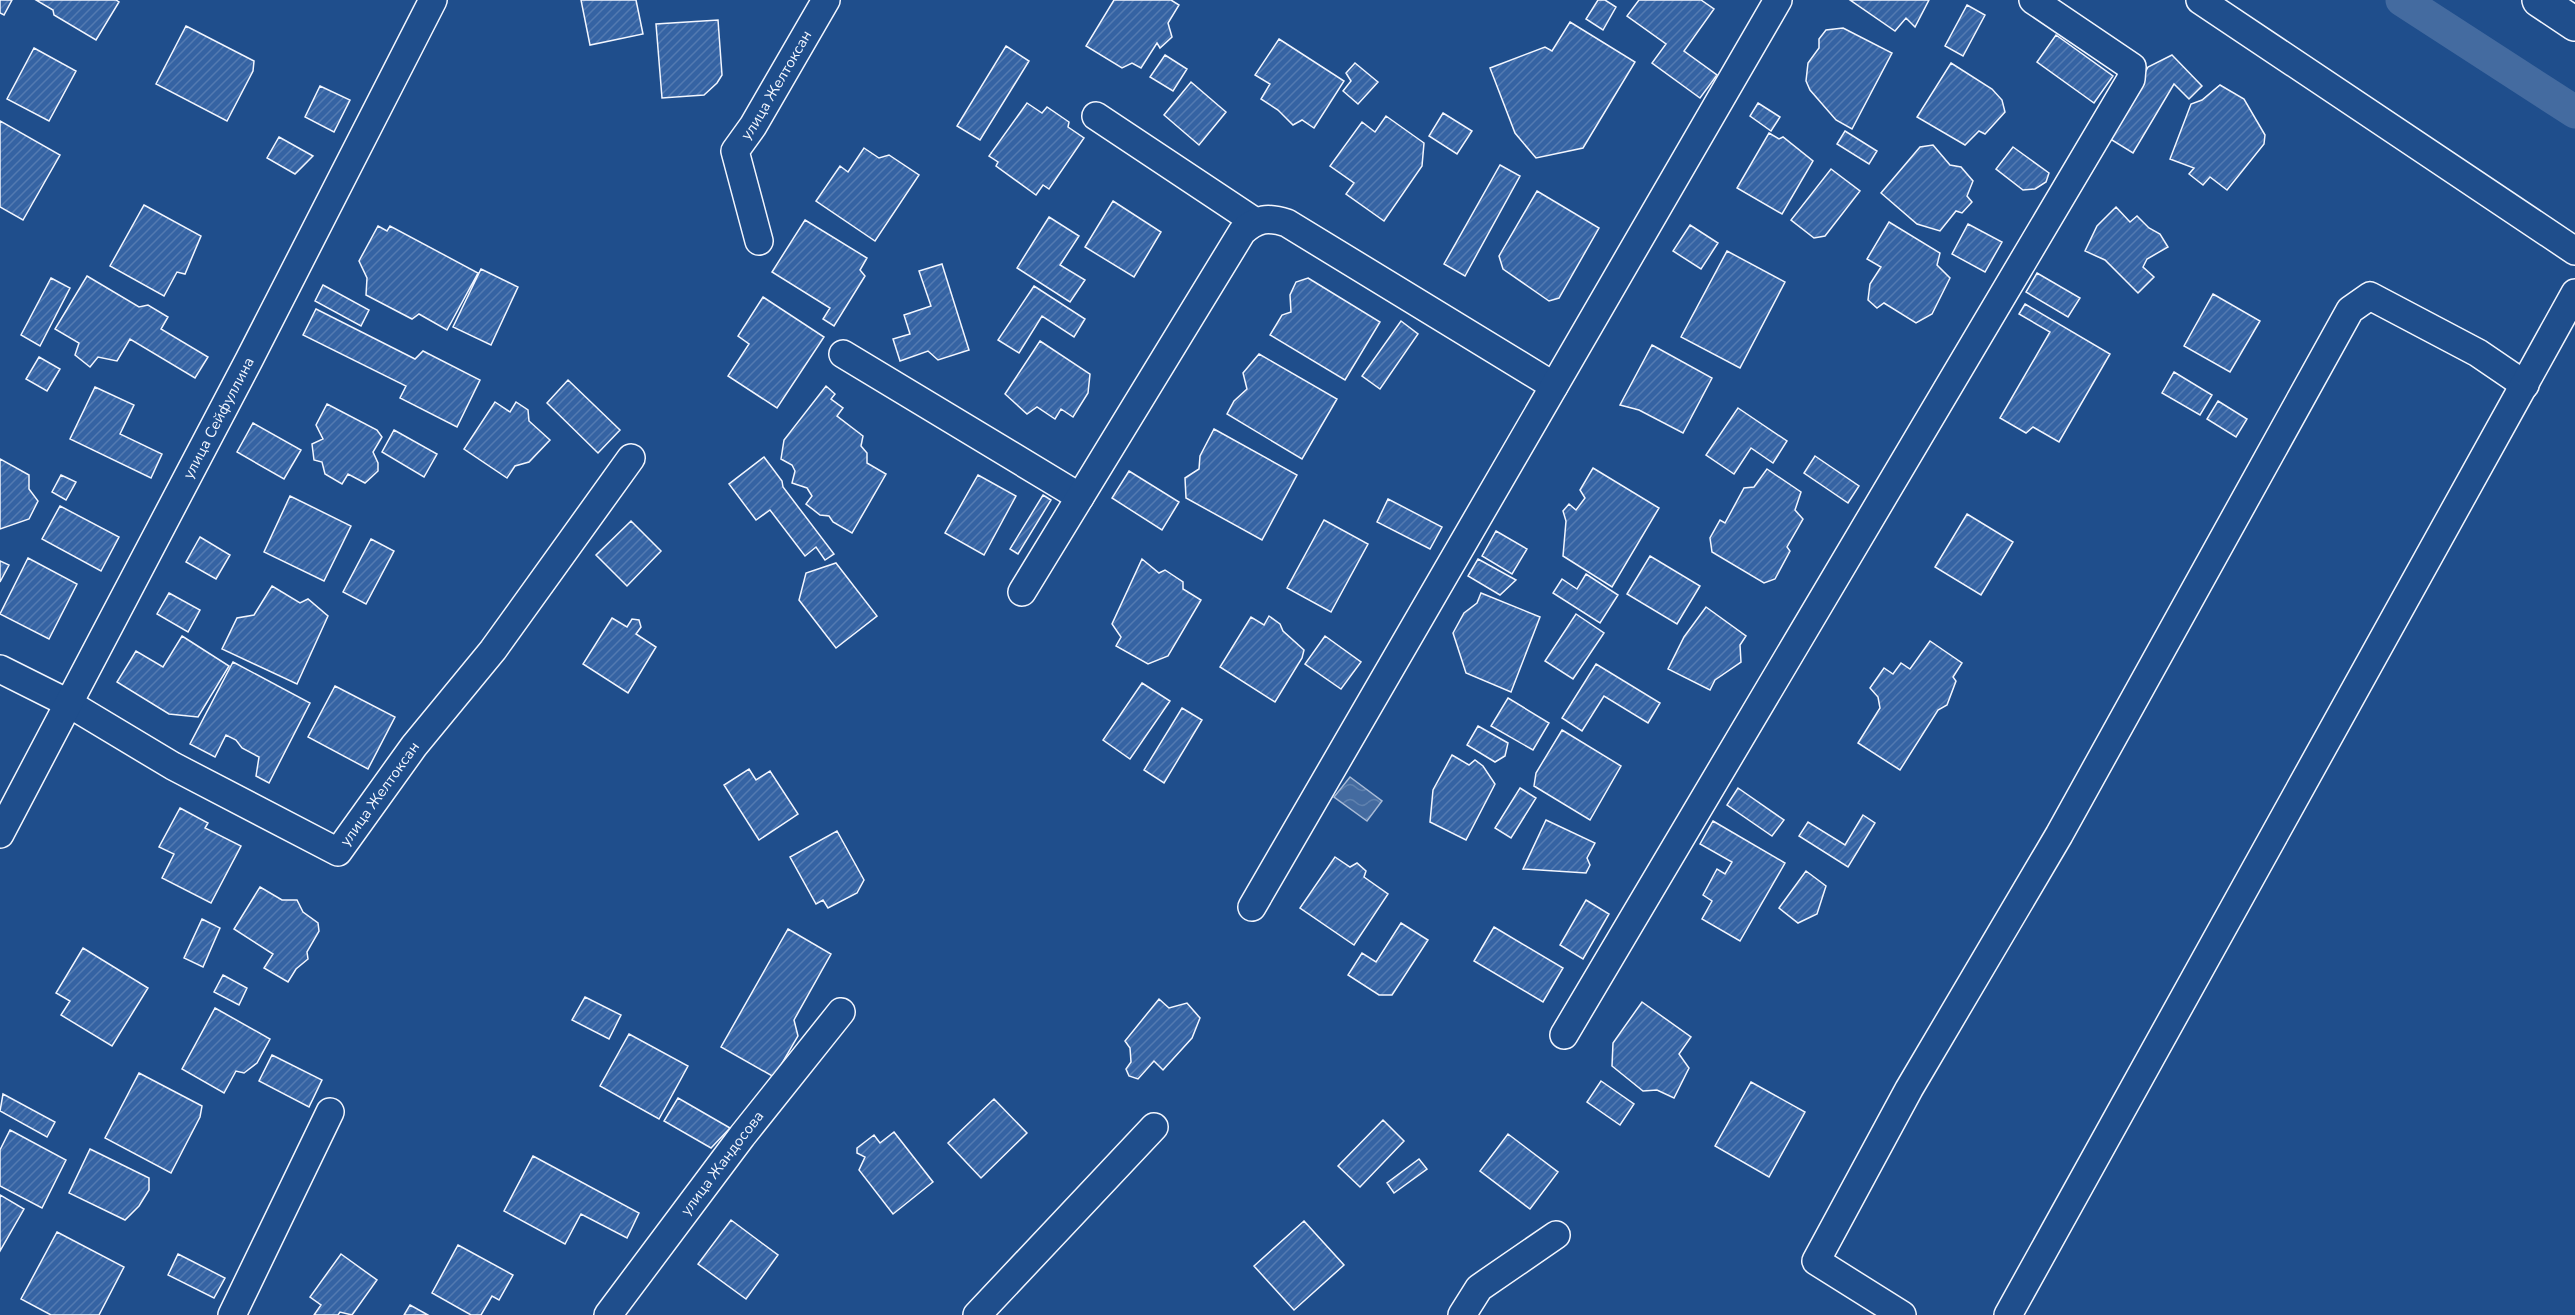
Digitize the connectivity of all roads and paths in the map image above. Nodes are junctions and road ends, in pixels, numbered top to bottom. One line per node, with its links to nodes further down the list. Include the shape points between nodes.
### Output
1 (433, 0): 20 (street, улица Сейфуллина)
2 (826, 0): 10 (street, улица Желтоксан, via 735,151)
3 (1778, 0): 15 (street)
4 (2033, 0): 24 (street, via 2132,67 2131,80)
5 (2200, 0): 11 (street)
6 (2539, 0): 7 (main road)
7 (2575, 24)
8 (1096, 116): 9 (street)
9 (1254, 221): 15 (street, via 1270,218 1287,223); 17 (street, via 1242,232)
10 (759, 241)
11 (2575, 251)
12 (2575, 293): 14 (street)
13 (843, 354): 17 (street)
14 (2524, 385): 32 (street, via 2478,353 2370,297 2350,310 2059,835 1909,1089 1816,1261); 33 (street)
15 (1554, 386): 22 (street)
16 (631, 458): 20 (street, улица Желтоксан, via 493,650 414,746 338,852 173,766)
17 (1080, 497): 18 (street)
18 (1022, 592)
19 (0, 669): 20 (street, улица Желтоксан)
20 (68, 703): 21 (street, улица Сейфуллина)
21 (0, 834)
22 (1252, 907)
23 (841, 1012): 29 (street, улица Жандосова)
24 (1564, 1035)
25 (330, 1112): 28 (street)
26 (1154, 1127): 30 (street)
27 (1557, 1235): 31 (street, via 1479,1288)
28 (232, 1315)
29 (608, 1315)
30 (977, 1315)
31 (1462, 1315)
32 (1902, 1315)
33 (2008, 1315)

